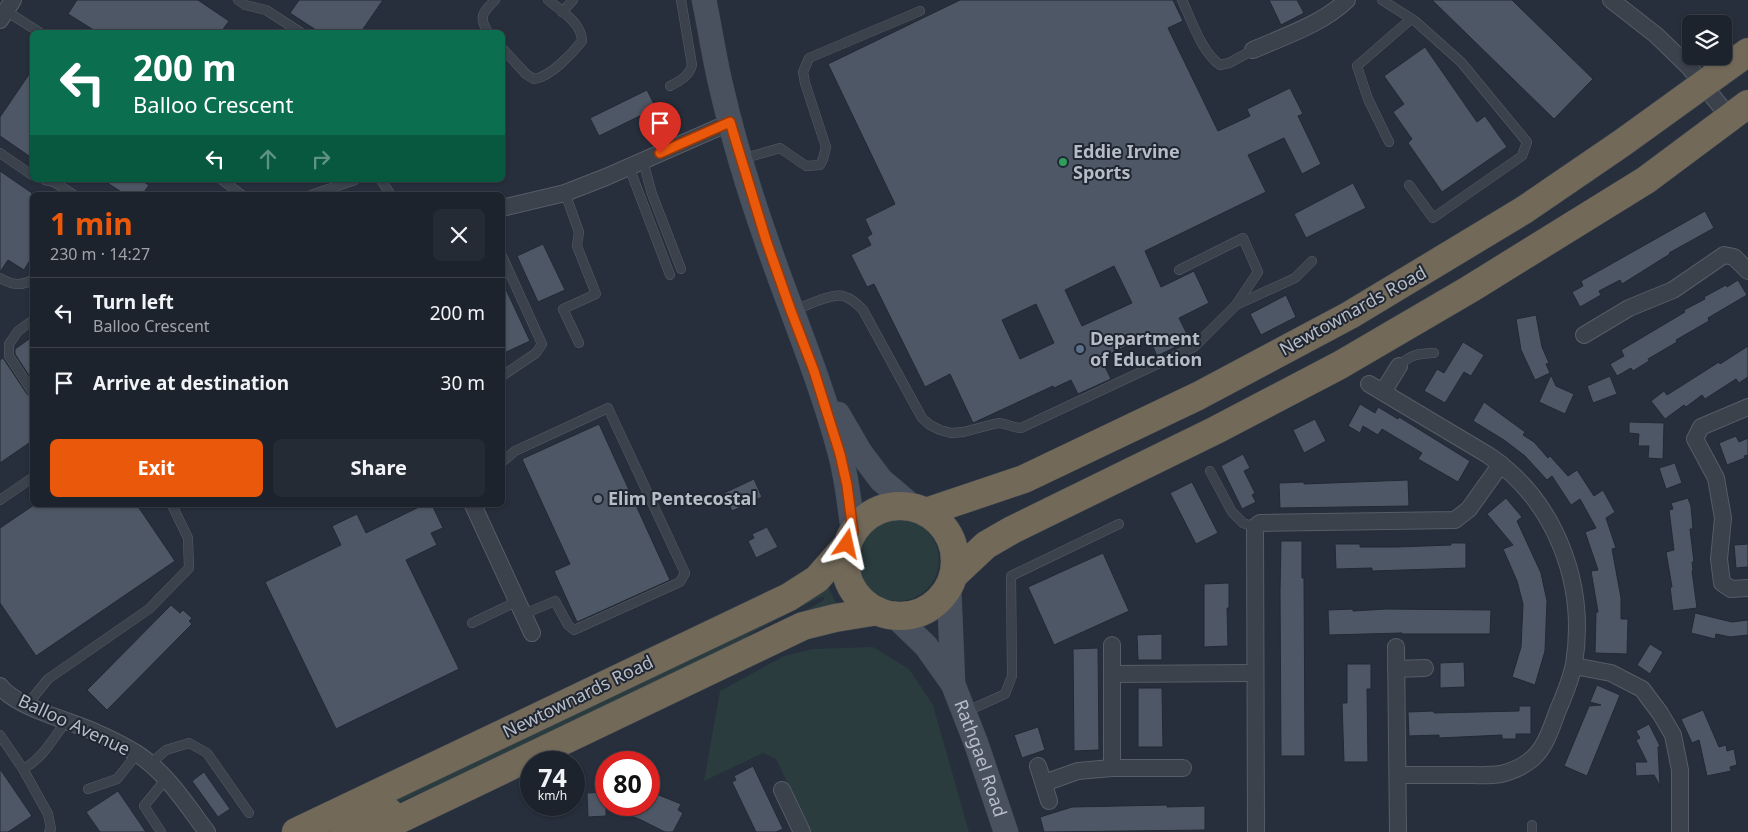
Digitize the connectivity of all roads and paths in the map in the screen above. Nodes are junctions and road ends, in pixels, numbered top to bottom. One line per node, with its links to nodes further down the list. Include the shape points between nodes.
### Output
1 (238, 0): 16 (lane, via 266,10)
2 (495, 0): 17 (lane, via 483,15)
3 (548, 0): 13 (lane)
4 (573, 0): 13 (lane)
5 (681, 0): 22 (lane, via 692,65 682,80)
6 (705, 0): 24 (street)
7 (1182, 0): 18 (lane, via 1201,40 1220,64 1229,63)
8 (1347, 0): 18 (street, via 1336,10 1296,32)
9 (1382, 0): 14 (lane)
10 (1616, 2): 21 (street, via 1656,35)
11 (6, 10): 15 (lane)
12 (920, 11): 27 (lane, via 809,58 803,72 805,83 826,146 820,165 806,166 780,148)
13 (562, 12): 19 (lane, via 579,30 582,41 547,76 534,79)
14 (1411, 19): 25 (lane, via 1357,66); 33 (lane, via 1461,62 1527,142 1522,156 1433,218)
15 (36, 30)
16 (297, 30)
17 (487, 30)
18 (1253, 50)
19 (505, 51)
20 (1748, 52): 21 (highway, Newtownards Road)
21 (1704, 85): 23 (street); 67 (highway, Newtownards Road, via 1524,210 1350,315 1198,396 1024,479)
22 (670, 86)
23 (1739, 111): 71 (highway, via 1646,180 1470,289 1340,365 1012,530 986,545)
24 (730, 122): 27 (street); 28 (street)
25 (1388, 142)
26 (0, 153): 29 (lane)
27 (742, 160): 48 (street)
28 (636, 164): 37 (street); 41 (lane, via 652,194); 44 (lane)
29 (30, 174)
30 (54, 182): 34 (lane)
31 (225, 182): 35 (lane)
32 (349, 182): 36 (lane)
33 (1409, 185)
34 (69, 192)
35 (238, 192)
36 (320, 192)
37 (565, 193): 38 (street); 51 (lane, via 578,232 577,246 596,294 563,309)
38 (505, 207)
39 (1312, 261): 47 (lane, via 1295,278)
40 (505, 263): 55 (lane, via 542,344 536,353)
41 (681, 269)
42 (1179, 270): 47 (lane, via 1243,238 1258,272)
43 (1748, 271): 50 (street, via 1734,257 1724,255 1673,290 1629,308)
44 (670, 275)
45 (0, 278): 46 (lane, via 10,284)
46 (30, 282)
47 (1236, 305): 48 (lane, via 1194,347 1026,427 998,423 962,432 940,430 922,418 863,310 854,301 835,295)
48 (791, 311): 54 (street)
49 (30, 322): 57 (lane, via 18,331 9,344 10,356)
50 (1584, 335)
51 (579, 342)
52 (1434, 353): 53 (lane, via 1414,355)
53 (1399, 366): 58 (street)
54 (814, 371): 67 (street, via 860,452 880,480); 70 (street, via 847,485)
55 (505, 374)
56 (1369, 384): 58 (street)
57 (30, 388)
58 (1383, 392): 61 (street)
59 (1748, 407): 72 (street, via 1701,427 1695,439 1716,478 1723,518 1719,559 1722,583 1731,589)
60 (505, 459): 73 (lane, via 514,451 608,408 685,573 680,582 574,630 555,601)
61 (1501, 464): 69 (street, via 1469,509 1455,520 1260,523); 79 (street, via 1533,495 1556,531 1569,566 1576,612)
62 (1210, 471): 69 (lane, via 1232,512 1243,523)
63 (30, 479): 64 (lane)
64 (0, 500)
65 (173, 507): 86 (lane, via 188,538 189,568 149,609 48,679)
66 (474, 507): 73 (street)
67 (920, 509): 70 (highway, via 894,506 874,512 862,520); 71 (highway, via 940,523 951,538 956,556)
68 (1119, 524): 87 (lane, via 1011,576 1012,676 1005,694)
69 (1255, 527): 82 (street)
70 (850, 538): 74 (highway, via 845,560 850,584 864,603); 107 (highway, Newtownards Road, via 817,579 789,597)
71 (951, 582): 74 (highway, via 940,600 929,608 912,615); 84 (street, Rathgael Road)
72 (1748, 588)
73 (521, 607): 75 (lane); 76 (street)
74 (886, 614): 84 (street, Rathgael Road, via 926,646); 101 (highway, Newtownards Road, via 835,618 803,626)
75 (472, 622)
76 (532, 632)
77 (1112, 645): 83 (street)
78 (1396, 646): 81 (street)
79 (1574, 666): 96 (street, via 1548,736 1539,752 1528,762 1501,774); 114 (street, via 1611,673 1642,689 1660,713 1672,735 1680,770)
80 (1425, 668): 81 (street)
81 (1396, 669): 96 (street)
82 (1255, 673): 83 (street); 112 (street)
83 (1112, 674): 93 (street)
84 (953, 684): 87 (street, Rathgael Road)
85 (0, 686): 86 (street, Balloo Avenue)
86 (27, 705): 88 (street, Balloo Avenue)
87 (965, 712): 111 (street, Rathgael Road)
88 (66, 721): 90 (street, Balloo Avenue); 95 (lane, via 37,759)
89 (0, 735): 95 (lane)
90 (137, 754): 91 (street, Balloo Avenue); 99 (lane, via 117,780)
91 (150, 764): 97 (street, Balloo Avenue); 103 (lane, via 166,750 190,743 207,753)
92 (1038, 766): 98 (street)
93 (1112, 768): 94 (street); 98 (street, via 1078,771)
94 (1183, 768)
95 (23, 769): 104 (lane, via 48,814)
96 (1398, 774): 113 (street)
97 (166, 779): 105 (lane, via 144,806); 106 (street, Balloo Avenue)
98 (1044, 783): 102 (street)
99 (88, 789)
100 (782, 790): 110 (street)
101 (448, 795): 108 (highway, via 383,814); 109 (highway, Newtownards Road)
102 (1049, 800)
103 (249, 812)
104 (49, 832)
105 (161, 832)
106 (207, 832)
107 (296, 832)
108 (344, 832)
109 (373, 832)
110 (802, 832)
111 (1006, 832)
112 (1256, 832)
113 (1398, 832)
114 (1680, 832)

